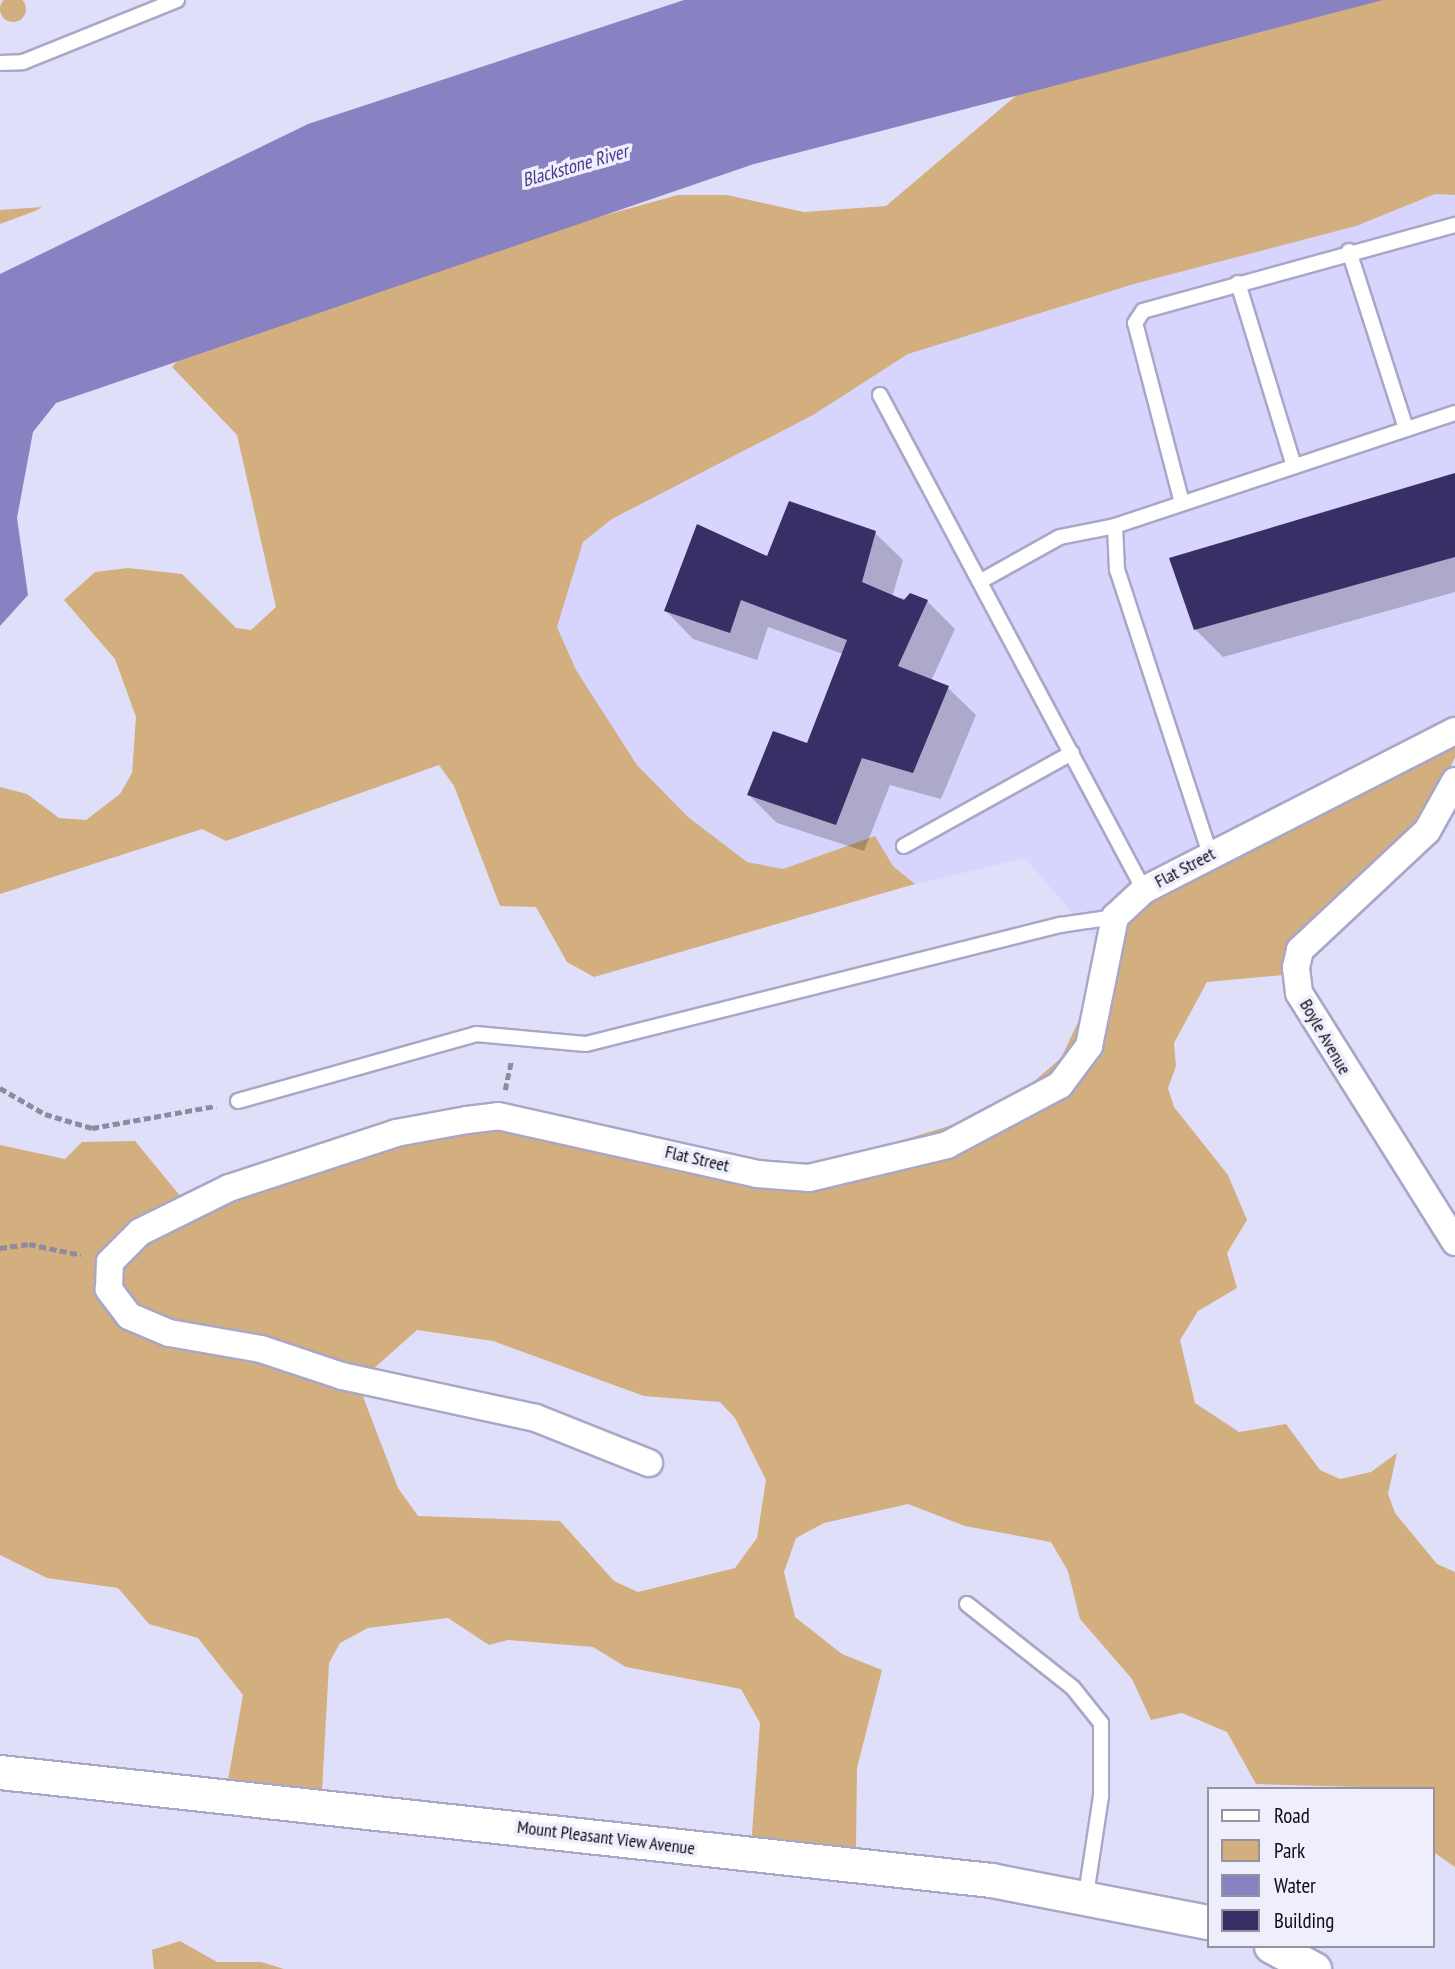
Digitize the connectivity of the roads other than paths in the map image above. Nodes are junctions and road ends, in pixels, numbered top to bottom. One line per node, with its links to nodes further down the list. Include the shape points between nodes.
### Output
1 (177, 0): 2 (lane, via 23,62)
2 (0, 63)
3 (1455, 225): 4 (lane)
4 (1349, 251): 5 (lane); 8 (lane)
5 (1238, 283): 9 (lane); 10 (lane, via 1143,311 1135,323)
6 (880, 395): 12 (lane)
7 (1455, 413): 8 (lane)
8 (1406, 429): 9 (lane)
9 (1294, 466): 10 (lane)
10 (1182, 503): 11 (lane)
11 (1115, 526): 12 (lane, via 1060,537); 17 (lane, via 1117,570)
12 (981, 581): 14 (lane)
13 (1455, 731): 17 (street, Flat Street)
14 (1072, 753): 16 (lane); 18 (lane)
15 (1455, 781): 21 (street, Boyle Avenue, via 1427,831 1300,950 1296,968 1300,993 1313,1017)
16 (904, 846)
17 (1210, 854): 18 (street, Flat Street)
18 (1144, 890): 19 (street, Flat Street)
19 (1115, 917): 20 (lane, via 1060,925 586,1044 475,1034); 22 (street, Flat Street, via 1089,1046 1060,1085 947,1145 809,1178 757,1174 498,1116 467,1119 396,1133 229,1188 140,1231 110,1262 109,1289 129,1316 169,1333 261,1349 386,1387 537,1418)
20 (238, 1101)
21 (1455, 1242)
22 (649, 1463)
23 (967, 1604): 25 (lane, via 1073,1688 1101,1723 1101,1796)
24 (0, 1772): 25 (street, Mount Pleasant View Avenue)
25 (1086, 1895): 26 (street, Mount Pleasant View Avenue)
26 (1206, 1922)
27 (1274, 1948): 28 (street)
28 (1314, 1969)

